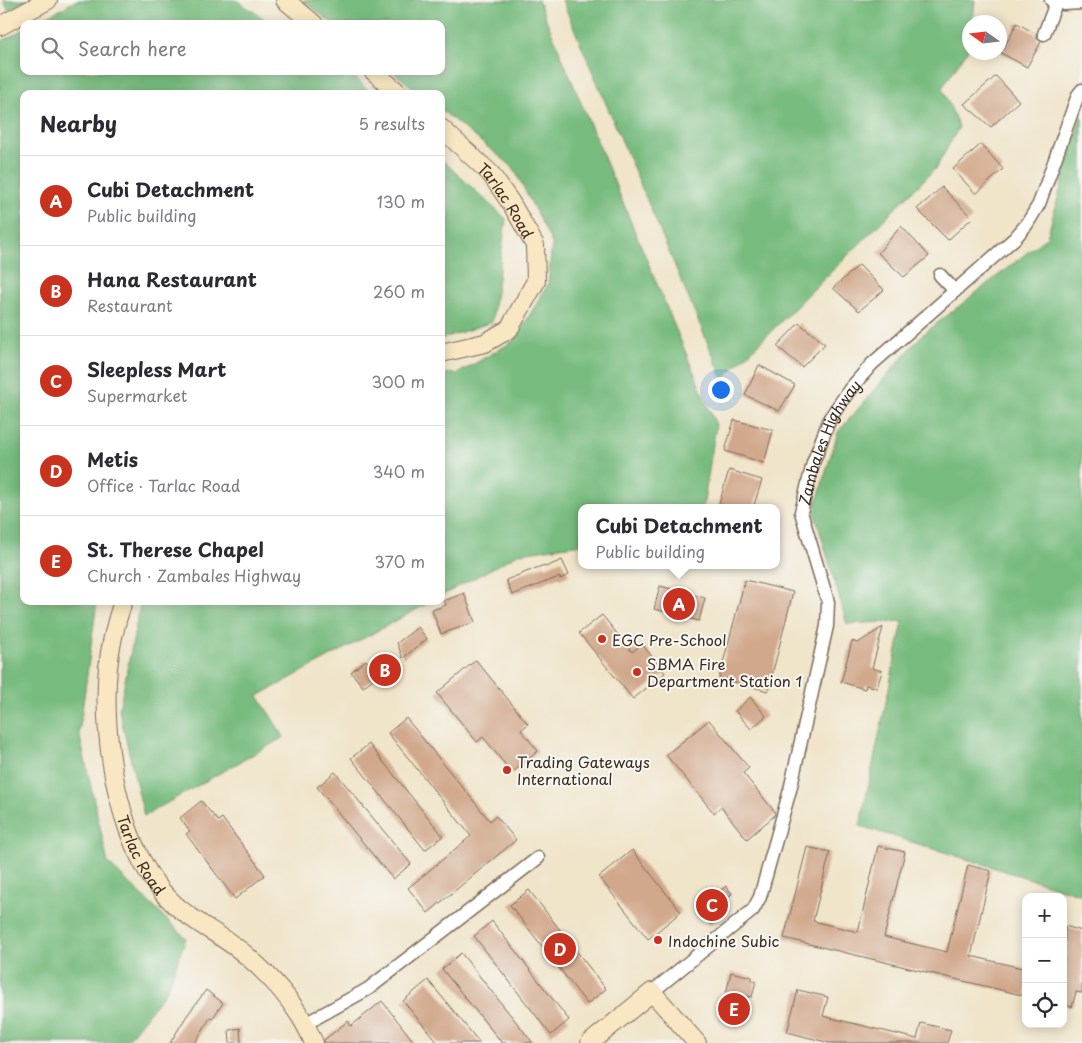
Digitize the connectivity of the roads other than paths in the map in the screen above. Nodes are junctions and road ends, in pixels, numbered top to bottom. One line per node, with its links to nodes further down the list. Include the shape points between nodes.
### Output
1 (48, 0): 6 (main road)
2 (285, 0): 5 (main road)
3 (1054, 2): 4 (street); 7 (street)
4 (1082, 3)
5 (309, 20)
6 (3, 23)
7 (1044, 34)
8 (378, 75): 9 (main road)
9 (395, 90)
10 (1082, 90): 13 (street, Zambales Highway, via 1038,204 1027,224)
11 (445, 132): 14 (main road, Tarlac Road, via 490,173 536,244 536,281 509,329 485,343)
12 (940, 275): 13 (street)
13 (955, 291): 17 (street, Zambales Highway, via 872,364 830,418 812,463 801,512 828,602 827,626 790,790 760,897 753,910)
14 (445, 352)
15 (122, 605): 18 (main road, Tarlac Road, via 108,666 106,702 119,802 134,848 161,891 175,905 248,956 286,994)
16 (538, 858): 18 (street, via 368,989)
17 (652, 992): 20 (main road); 21 (main road)
18 (305, 1024): 19 (main road, Tarlac Road)
19 (314, 1043)
20 (590, 1043)
21 (697, 1043)

